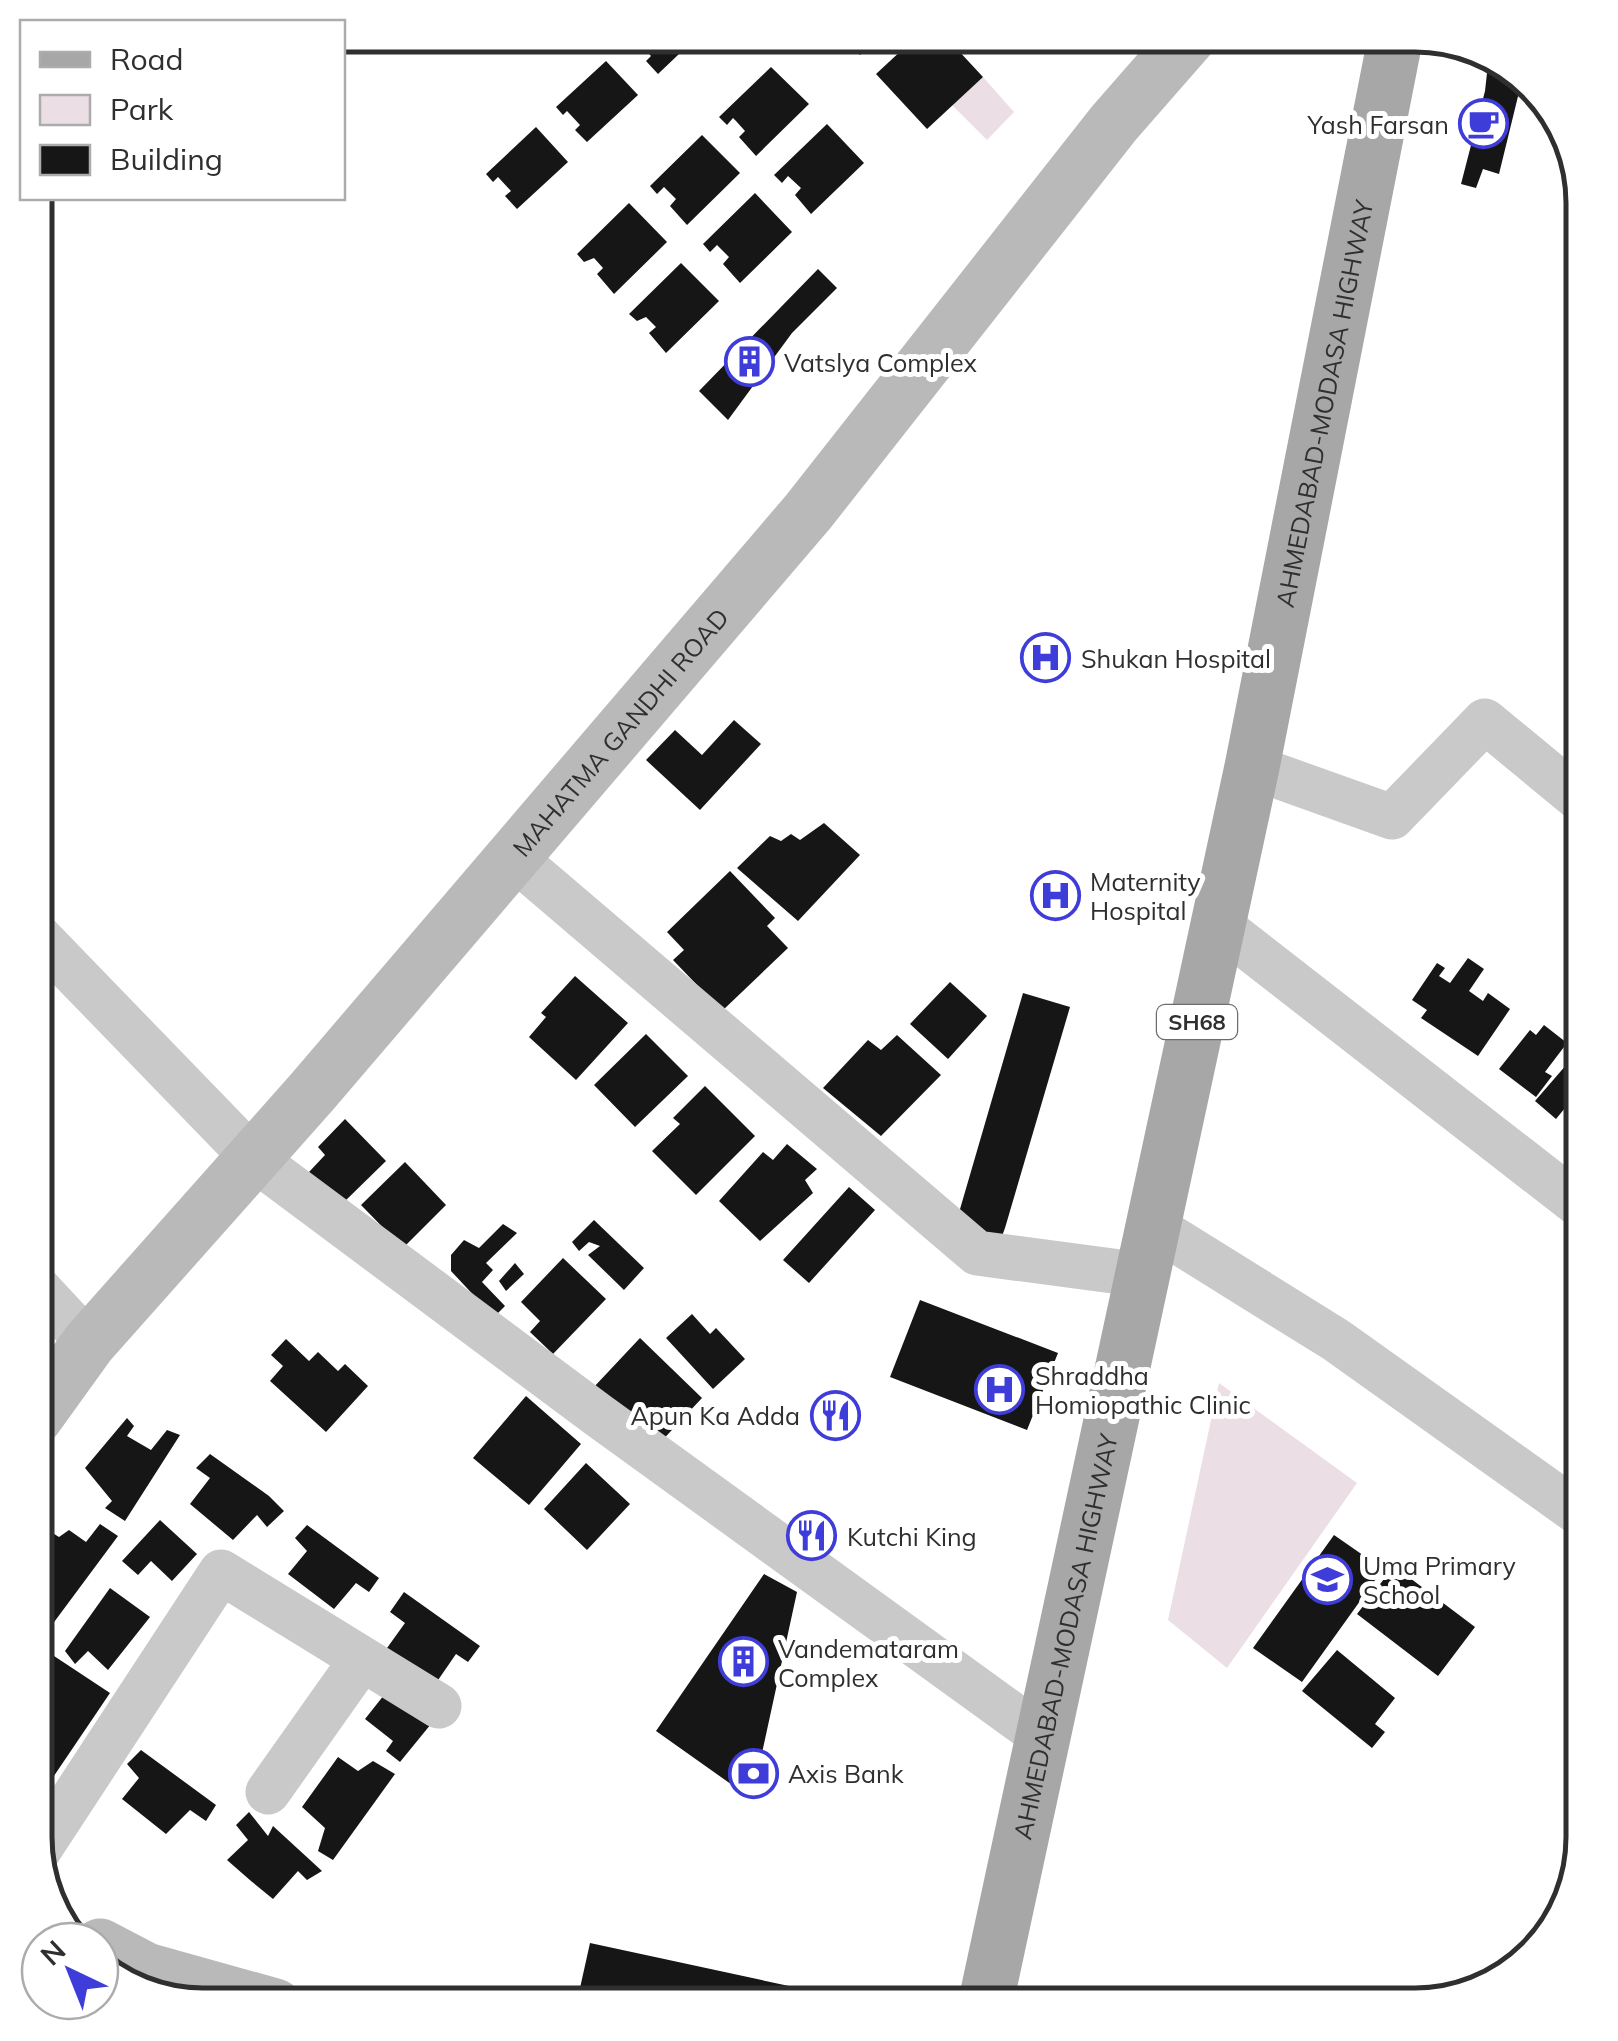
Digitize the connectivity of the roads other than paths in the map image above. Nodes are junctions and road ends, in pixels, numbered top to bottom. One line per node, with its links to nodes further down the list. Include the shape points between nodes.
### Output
1 (1175, 53): 5 (street, MAHATMA GANDHI ROAD, via 808,512)
2 (1392, 53): 3 (main road, AHMEDABAD-MODASA HIGHWAY / SH68)
3 (1252, 767): 4 (street, via 1392,817 1485,721); 6 (main road, AHMEDABAD-MODASA HIGHWAY / SH68)
4 (1566, 788)
5 (513, 857): 8 (street, MAHATMA GANDHI ROAD); 10 (street, via 977,1252)
6 (1218, 924): 9 (street); 10 (main road, AHMEDABAD-MODASA HIGHWAY / SH68)
7 (53, 951): 8 (street)
8 (253, 1158): 12 (street, MAHATMA GANDHI ROAD); 17 (street)
9 (1566, 1195)
10 (1148, 1250): 14 (street, via 1336,1340); 17 (main road, AHMEDABAD-MODASA HIGHWAY / SH68)
11 (52, 1304): 12 (street)
12 (88, 1343): 13 (street, MAHATMA GANDHI ROAD)
13 (52, 1394)
14 (1566, 1504)
15 (362, 1658): 16 (street); 18 (street); 19 (street, via 221,1572)
16 (439, 1706)
17 (1043, 1737): 22 (main road, AHMEDABAD-MODASA HIGHWAY / SH68)
18 (268, 1792)
19 (52, 1830)
20 (120, 1956): 21 (street)
21 (210, 1988)
22 (990, 1988)

